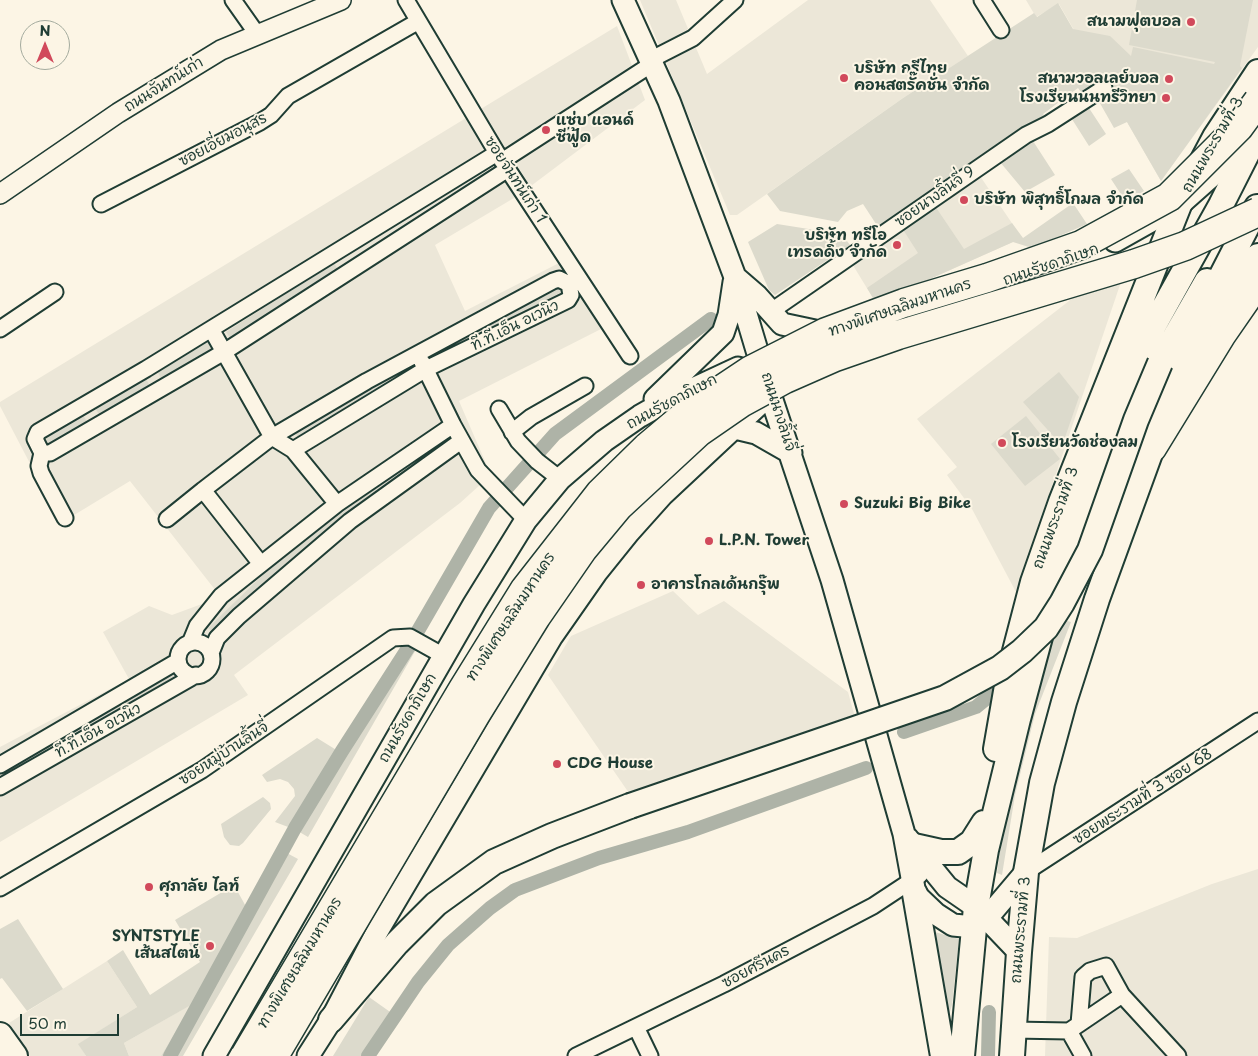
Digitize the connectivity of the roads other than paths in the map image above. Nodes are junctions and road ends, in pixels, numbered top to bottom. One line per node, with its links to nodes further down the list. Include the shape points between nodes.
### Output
1 (233, 0): 9 (street)
2 (341, 0): 9 (street, ถนนจันทน์เก่า)
3 (406, 0): 7 (street, ซอยจันทน์เก่า 1)
4 (624, 0): 10 (main road, ถนนนางลิ้นจี่)
5 (735, 0): 10 (street, via 693,38)
6 (982, 0): 8 (street)
7 (417, 22): 17 (street, ซอยจันทน์เก่า 1); 19 (street, ซอยเอี่ยมอนุสร, via 288,96 272,115 260,122)
8 (1001, 30)
9 (257, 34): 18 (street, ถนนจันทน์เก่า, via 220,50 118,113)
10 (651, 62): 17 (street); 26 (main road, ถนนนางลิ้นจี่)
11 (1258, 72): 20 (main road, ถนนพระรามที่ 3, via 1215,137)
12 (1104, 88): 29 (street, ซอยนางลิ้นจี่ 9, via 1026,135)
13 (1258, 101): 94 (highway, ทางพิเศษเฉลิมมหานคร, bridge, via 1239,126 1169,197 1082,245 826,332 751,370 690,410 647,447 600,494 525,589)
14 (1258, 124): 20 (main road, ถนนรัชดาภิเษก, via 1232,158)
15 (1258, 132): 21 (main road, ถนนพระรามที่ 3)
16 (1258, 159): 21 (main road, ถนนพระรามที่ 3)
17 (502, 161): 23 (street); 25 (street); 36 (street, ซอยจันทน์เก่า 1)
18 (0, 194)
19 (101, 204)
20 (1179, 205): 33 (main road, ถนนรัชดาภิเษก, via 1097,249); 46 (main road, ถนนพระรามที่ 3)
21 (1221, 205): 30 (main road, ถนนพระรามที่ 3)
22 (1255, 216): 40 (main road, ถนนพระรามที่ 3, via 1201,323); 87 (main road, bridge, via 1208,279 1160,362 1090,550 1046,628 1022,651 971,685 936,701 630,806 494,862 436,904 397,943); 95 (highway, ทางพิเศษเฉลิมมหานคร, bridge, via 1134,264 835,357 741,403 692,438 618,506 583,549 536,617)
23 (339, 250): 25 (street); 32 (street)
24 (1258, 256): 40 (main road, ถนนพระรามที่ 3, via 1230,291)
25 (353, 270): 34 (street)
26 (735, 277): 29 (main road); 37 (main road, ถนนนางลิ้นจี่); 47 (main road, via 723,333)
27 (1258, 282): 55 (highway)
28 (56, 292): 31 (street)
29 (770, 312): 33 (main road, via 782,324)
30 (1153, 328): 46 (main road); 66 (main road, ถนนพระรามที่ 3, via 1086,494)
31 (0, 329)
32 (210, 329): 34 (street); 38 (street)
33 (830, 334): 37 (main road, ถนนรัชดาภิเษก)
34 (224, 352): 42 (street); 52 (street)
35 (418, 354): 39 (street); 39 (street, ที.ที.เอ็น อเวนิว, via 553,281 565,280 572,288 568,300); 52 (street, ที.ที.เอ็น อเวนิว)
36 (630, 356)
37 (761, 358): 43 (main road, ถนนนางลิ้นจี่); 47 (main road, ถนนรัชดาภิเษก, via 686,391)
38 (146, 369): 42 (street); 44 (street)
39 (426, 370): 49 (street); 56 (street, ที.ที.เอ็น อเวนิว)
40 (1179, 379): 55 (main road, ถนนพระรามที่ 3)
41 (585, 386): 53 (street, via 531,417)
42 (159, 390): 48 (street)
43 (770, 394): 50 (main road); 58 (main road, ถนนนางลิ้นจี่)
44 (85, 405): 48 (street); 57 (street, via 38,432 35,439)
45 (499, 409): 53 (street)
46 (1095, 415): 77 (main road, ถนนพระรามที่ 3, via 1033,582 1007,682)
47 (640, 416): 59 (main road, ถนนรัชดาภิเษก, via 604,441)
48 (100, 424): 57 (street, via 50,453)
49 (452, 425): 51 (street, ที.ที.เอ็น อเวนิว); 54 (street)
50 (735, 428): 58 (main road, via 756,433); 73 (main road, via 663,494 628,532 552,636)
51 (437, 436): 54 (street, via 444,435); 61 (street, ที.ที.เอ็น อเวนิว)
52 (272, 437): 56 (street); 60 (street, ที.ที.เอ็น อเวนิว)
53 (515, 437): 59 (street, via 537,461)
54 (455, 445): 64 (street); 69 (street, ที.ที.เอ็น อเวนิว, via 350,521 239,616 217,638)
55 (1152, 448): 67 (main road, ถนนพระรามที่ 3)
56 (293, 450): 61 (street)
57 (42, 453): 62 (street, via 40,473)
58 (791, 453): 78 (main road, ถนนนางลิ้นจี่)
59 (560, 479): 64 (main road, ถนนรัชดาภิเษก)
60 (203, 490): 63 (street, ที.ที.เอ็น อเวนิว); 65 (street)
61 (337, 504): 65 (street, ที.ที.เอ็น อเวนิว)
62 (65, 518)
63 (167, 519)
64 (526, 520): 70 (main road, ถนนรัชดาภิเษก)
65 (261, 564): 68 (street, ที.ที.เอ็น อเวนิว, via 221,596 197,626)
66 (1051, 596): 67 (main road, via 1064,609 1082,608); 79 (main road, ถนนพระรามที่ 3)
67 (1097, 599): 81 (main road, ถนนพระรามที่ 3, via 1052,744)
68 (190, 643): 69 (street, via 204,644); 71 (street, ที.ที.เอ็น อเวนิว, via 180,650)
69 (210, 652): 72 (street, ที.ที.เอ็น อเวนิว, via 209,668)
70 (444, 656): 73 (main road); 82 (street, ซอยหมู่บ้านลิ้นจี่, via 415,640 399,636 387,641 202,770); 93 (main road, ถนนรัชดาภิเษก)
71 (178, 661): 72 (street, via 184,671); 75 (street, ที.ที.เอ็น อเวนิว)
72 (196, 675): 76 (street, ที.ที.เอ็น อเวนิว)
73 (515, 701): 87 (main road, via 378,930)
74 (1258, 721): 81 (street, ซอยพระรามที่ 3 ซอย 68)
75 (0, 765)
76 (0, 787)
77 (984, 823): 78 (main road, via 972,842 958,852 941,852); 79 (main road, ถนนพระรามที่ 3)
78 (909, 840): 80 (main road, ถนนนางลิ้นจี่); 83 (main road, ถนนนางลิ้นจี่)
79 (986, 850): 84 (main road, ถนนพระรามที่ 3)
80 (930, 868): 83 (street, ซอยศรีนคร); 84 (main road, ถนนนางลิ้นจี่)
81 (1026, 872): 84 (main road); 85 (main road, ถนนพระรามที่ 3)
82 (0, 888)
83 (913, 888): 84 (main road, via 936,914 953,925); 88 (street, ซอยศรีนคร); 99 (main road)
84 (979, 917): 85 (main road, ถนนนางลิ้นจี่); 100 (main road, ถนนพระรามที่ 3)
85 (1019, 952): 90 (main road, ถนนพระรามที่ 3)
86 (1122, 995): 89 (street); 89 (street, via 1109,968 1090,971 1083,977); 103 (street)
87 (331, 1020): 96 (main road)
88 (636, 1027): 97 (street, ซอยศรีนคร); 98 (street)
89 (1074, 1027): 90 (street); 102 (street)
90 (1013, 1030): 101 (main road, ถนนพระรามที่ 3)
91 (0, 1035): 92 (main road)
92 (15, 1056)
93 (214, 1056)
94 (246, 1056)
95 (274, 1056)
96 (308, 1056)
97 (576, 1056)
98 (650, 1056)
99 (943, 1056)
100 (962, 1056)
101 (1012, 1056)
102 (1083, 1056)
103 (1178, 1056)

